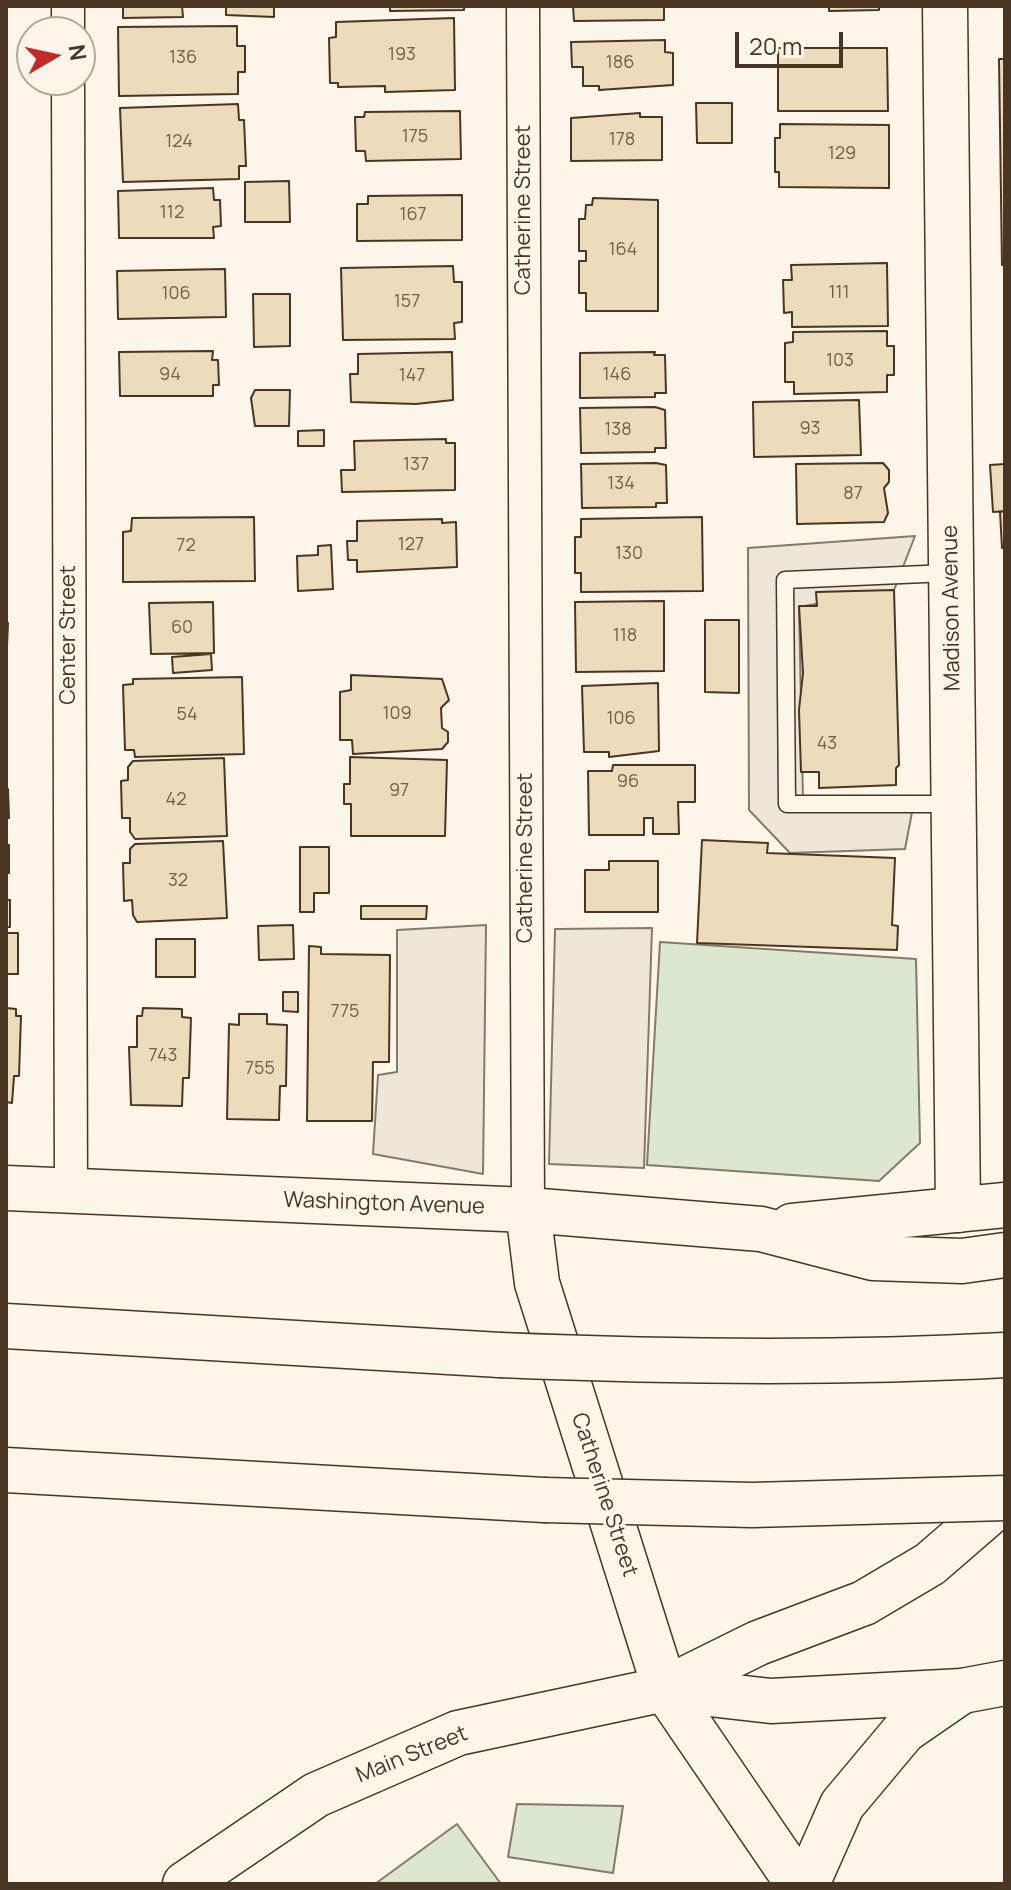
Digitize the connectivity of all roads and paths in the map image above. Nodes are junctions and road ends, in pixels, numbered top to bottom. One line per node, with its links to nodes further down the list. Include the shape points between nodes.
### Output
1 (523, 6): 9 (street, Catherine Street)
2 (945, 6): 4 (main road, Madison Avenue)
3 (68, 96): 7 (street, Center Street)
4 (952, 573): 5 (main road, Madison Avenue); 5 (lane, via 785,580 787,804)
5 (954, 804): 10 (main road, Madison Avenue)
6 (6, 1188): 7 (main road, Washington Avenue)
7 (71, 1191): 9 (main road, Washington Avenue)
8 (1005, 1205): 10 (main road)
9 (528, 1210): 11 (main road, Washington Avenue); 18 (main road, Catherine Street, via 537,1283)
10 (958, 1210): 11 (main road, Washington Avenue)
11 (761, 1229): 12 (main road, Washington Avenue, via 873,1258 962,1261)
12 (1005, 1255)
13 (6, 1326): 14 (main road, bridge, via 500,1355 721,1362)
14 (1005, 1355)
15 (6, 1470): 16 (main road, bridge, via 544,1500 765,1505)
16 (1005, 1498): 18 (main road, Main Street, via 930,1564 864,1603 758,1643)
17 (1005, 1683): 19 (main road, Main Street)
18 (665, 1689): 19 (main road, Main Street, via 771,1701); 20 (main road, Main Street, via 458,1733 316,1795); 21 (main road, Catherine Street)
19 (962, 1691): 22 (main road, Main Street, via 904,1731 842,1805)
20 (185, 1884)
21 (798, 1884)
22 (807, 1884)

